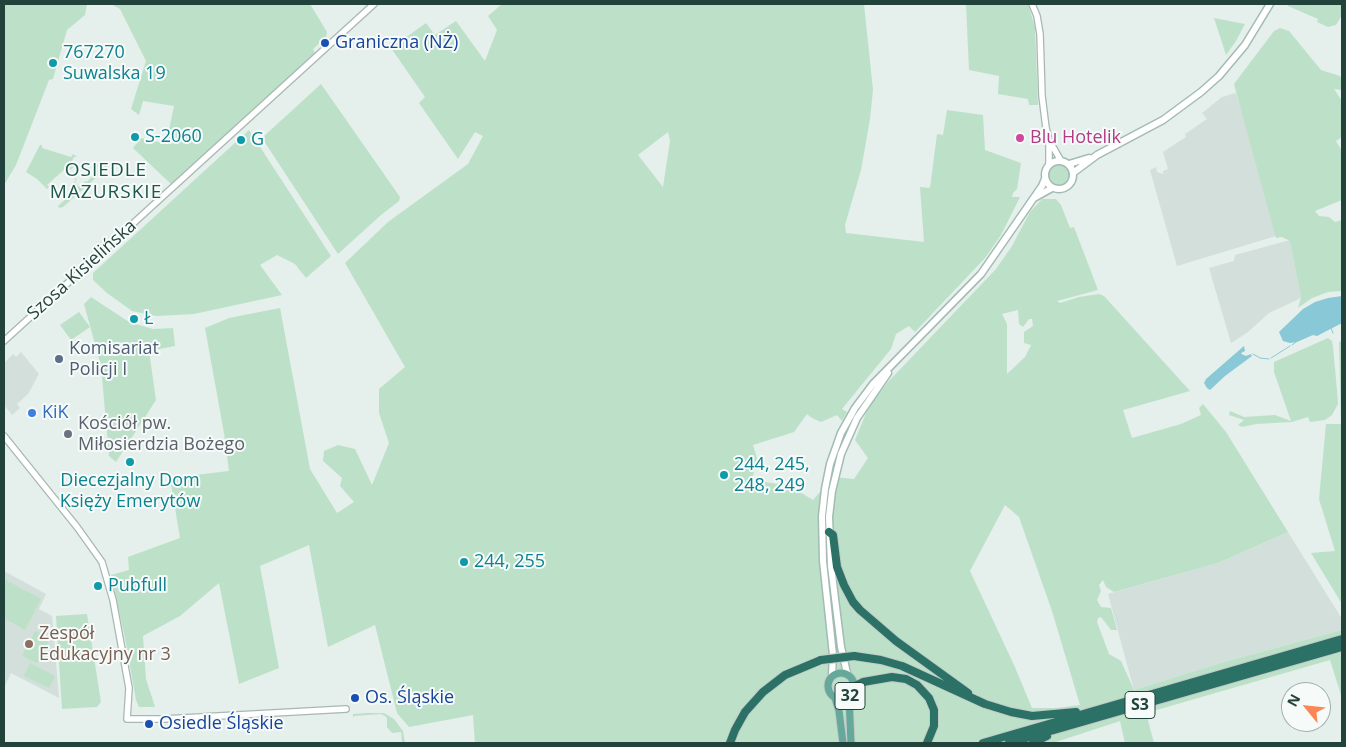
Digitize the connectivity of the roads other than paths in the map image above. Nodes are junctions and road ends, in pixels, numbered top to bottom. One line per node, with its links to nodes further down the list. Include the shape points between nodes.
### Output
1 (374, 4): 13 (street, Szosa Kisielińska)
2 (1032, 4): 4 (street, via 1040,34 1042,96)
3 (1270, 4): 5 (main road, via 1245,45 1205,89 1163,120)
4 (1049, 140): 6 (street); 8 (street)
5 (1097, 155): 7 (main road); 9 (main road)
6 (1061, 161): 7 (main road); 8 (main road)
7 (1069, 164): 9 (main road)
8 (1049, 165): 10 (main road)
9 (1074, 174): 11 (main road, via 1067,188)
10 (1045, 179): 11 (main road); 12 (main road)
11 (1052, 188): 12 (main road)
12 (1033, 198): 14 (main road, via 981,274)
13 (4, 341)
14 (906, 351): 16 (main road, via 866,403 848,436 835,479); 20 (main road, via 873,384 855,408 841,433 827,476 822,531)
15 (4, 436): 25 (street, via 102,562 113,600 128,688 127,719)
16 (829, 532): 19 (main road, via 843,663); 24 (highway, via 833,535 837,566 844,585 860,610 896,641)
17 (1342, 639): 26 (highway, S3)
18 (1342, 647): 27 (highway, S3)
19 (847, 673): 20 (main road, 32); 21 (main road, 32)
20 (832, 676): 23 (main road, 32, via 828,687)
21 (855, 686): 22 (main road, 32); 31 (highway, via 892,677 917,684 926,693 934,710 934,726)
22 (849, 697): 23 (main road, 32); 30 (main road, 32)
23 (835, 698): 29 (main road)
24 (989, 704): 26 (highway, via 1032,716); 28 (highway, bridge, via 902,666 880,660 854,656 820,660 786,675 763,692 740,720)
25 (346, 709)
26 (1102, 709): 32 (highway, S3)
27 (1070, 726): 33 (highway, S3); 34 (highway)
28 (730, 743)
29 (843, 743)
30 (851, 743)
31 (927, 743)
32 (982, 743)
33 (1009, 743)
34 (1033, 743)

